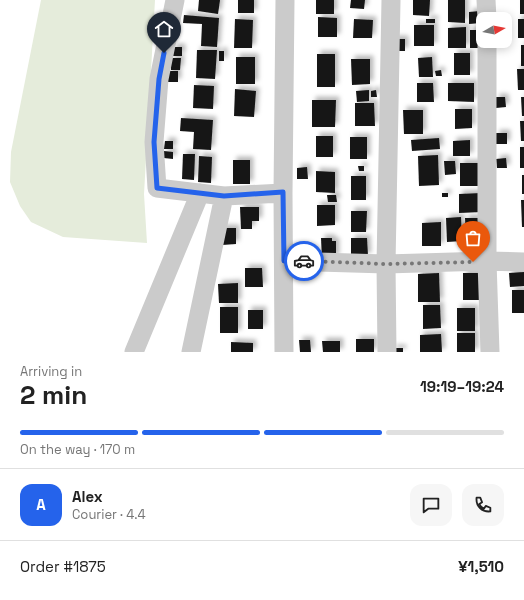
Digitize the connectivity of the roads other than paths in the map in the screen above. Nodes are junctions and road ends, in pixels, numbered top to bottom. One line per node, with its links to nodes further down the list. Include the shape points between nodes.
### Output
1 (175, 0): 8 (street, via 159,79 154,142 157,188)
2 (285, 0): 7 (street)
3 (391, 0): 13 (street)
4 (486, 0): 5 (street)
5 (486, 12)
6 (487, 48): 11 (street)
7 (283, 192): 9 (street); 10 (street)
8 (200, 193): 9 (street); 14 (street)
9 (224, 196): 15 (street)
10 (284, 261): 13 (street); 16 (street)
11 (488, 261): 12 (street); 13 (street); 18 (street)
12 (524, 262)
13 (386, 264): 17 (street)
14 (134, 352)
15 (191, 352)
16 (284, 352)
17 (387, 352)
18 (490, 352)

